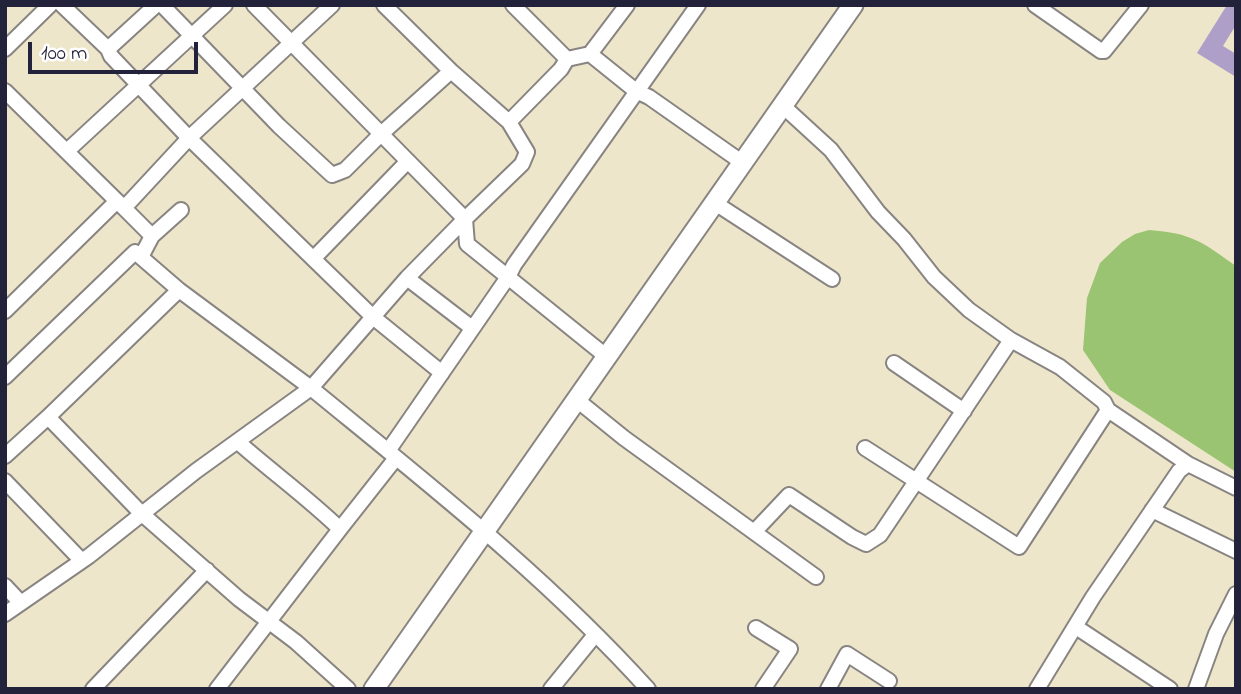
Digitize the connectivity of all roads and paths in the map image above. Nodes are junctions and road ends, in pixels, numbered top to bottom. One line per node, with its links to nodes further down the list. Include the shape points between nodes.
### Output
1 (50, 5): 17 (street)
2 (62, 5): 18 (street)
3 (156, 5): 18 (street)
4 (162, 5): 15 (street)
5 (225, 5): 15 (street)
6 (254, 5): 16 (street)
7 (332, 5): 16 (street)
8 (384, 5): 21 (street)
9 (513, 5): 20 (street)
10 (698, 5): 25 (street)
11 (853, 5): 26 (main road)
12 (1035, 5): 13 (street, via 1104,51)
13 (1142, 5)
14 (624, 7): 19 (street)
15 (192, 37): 22 (street); 23 (street)
16 (291, 43): 23 (street); 28 (street)
17 (5, 49)
18 (108, 50): 22 (street)
19 (590, 54): 20 (street); 25 (street)
20 (567, 59): 27 (street)
21 (451, 71): 27 (street); 28 (street)
22 (139, 85): 29 (street); 30 (street)
23 (242, 88): 28 (street, via 332,175 345,170); 29 (street)
24 (5, 91): 30 (street)
25 (635, 91): 32 (street); 40 (street)
26 (783, 106): 32 (main road); 47 (street, via 831,150 934,278)
27 (509, 122): 36 (street, via 527,152 522,164)
28 (381, 134): 31 (street)
29 (190, 138): 34 (street); 39 (street)
30 (67, 151): 34 (street)
31 (408, 161): 36 (street); 39 (street)
32 (743, 163): 33 (main road)
33 (715, 203): 42 (street); 48 (main road)
34 (120, 204): 37 (street); 44 (street)
35 (181, 210): 37 (street)
36 (465, 219): 40 (street, via 467,244); 41 (street)
37 (152, 236): 38 (street)
38 (141, 257): 43 (street); 51 (street, via 135,252)
39 (314, 258): 45 (street)
40 (508, 277): 46 (street); 48 (street)
41 (407, 278): 45 (street); 46 (street)
42 (832, 279)
43 (179, 290): 52 (street); 56 (street)
44 (5, 311)
45 (373, 317): 50 (street); 52 (street)
46 (472, 328): 50 (street)
47 (1012, 340): 54 (street, via 1060,367); 55 (street)
48 (607, 356): 53 (main road)
49 (894, 363): 55 (street)
50 (442, 373): 59 (street)
51 (5, 377)
52 (311, 388): 57 (street); 59 (street)
53 (577, 400): 68 (main road); 69 (street)
54 (1108, 410): 61 (street); 62 (street, via 1019,547)
55 (964, 411): 62 (street)
56 (48, 417): 60 (street); 66 (street)
57 (238, 442): 66 (street); 67 (street)
58 (865, 448): 62 (street)
59 (392, 455): 67 (street); 68 (street)
60 (5, 456)
61 (1188, 464): 64 (street); 65 (street)
62 (915, 480): 69 (street, via 880,535 866,544 789,495)
63 (5, 481): 71 (street)
64 (1236, 488)
65 (1152, 510): 70 (street); 79 (street)
66 (141, 513): 71 (street); 72 (street)
67 (341, 529): 78 (street)
68 (485, 531): 81 (street); 86 (main road)
69 (754, 533): 73 (street)
70 (1236, 551)
71 (82, 561): 76 (street)
72 (207, 570): 78 (street); 83 (street)
73 (816, 578)
74 (5, 586): 76 (street)
75 (1236, 594): 93 (street)
76 (21, 603): 77 (street)
77 (5, 614)
78 (269, 622): 84 (street); 85 (street)
79 (1076, 627): 91 (street); 92 (street)
80 (756, 628): 89 (street, via 790,649)
81 (595, 635): 87 (street); 88 (street)
82 (889, 681): 90 (street, via 847,654)
83 (93, 689)
84 (217, 689)
85 (348, 689)
86 (374, 689)
87 (551, 689)
88 (648, 689)
89 (763, 689)
90 (828, 689)
91 (1037, 689)
92 (1170, 689)
93 (1196, 689)

